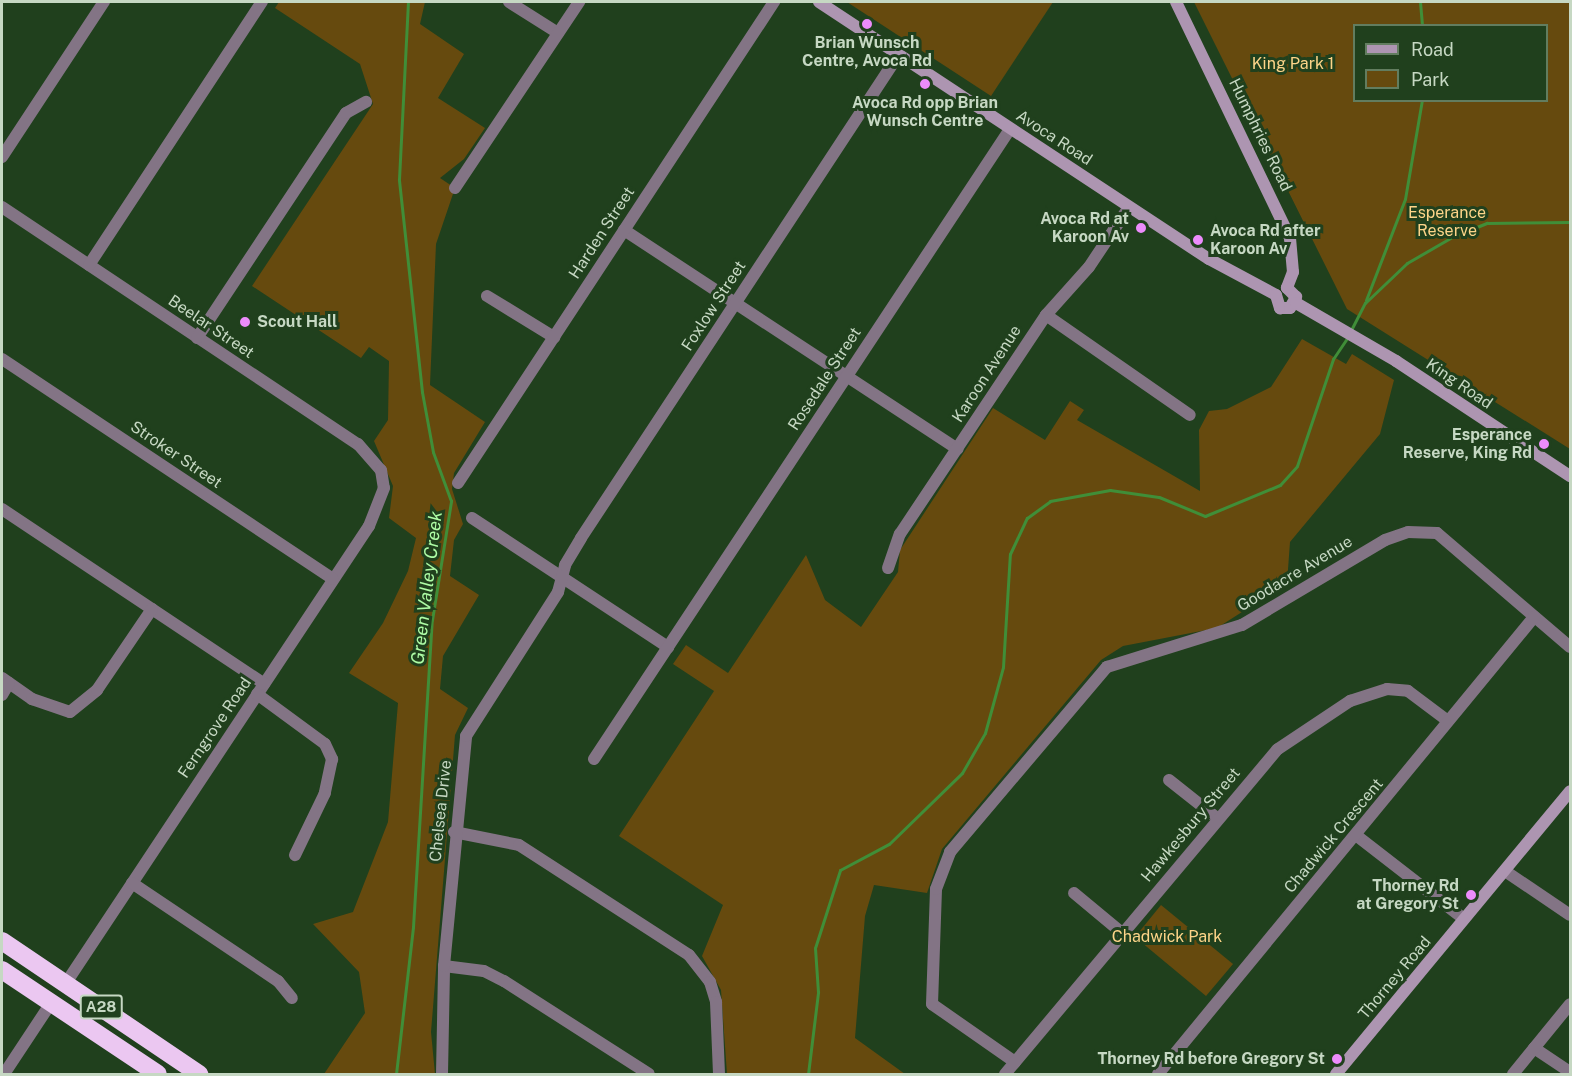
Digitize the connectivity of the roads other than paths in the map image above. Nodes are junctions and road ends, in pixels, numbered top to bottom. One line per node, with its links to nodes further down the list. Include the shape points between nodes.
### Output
1 (104, 2): 12 (street)
2 (262, 2): 17 (street)
3 (509, 2): 8 (street)
4 (579, 2): 8 (street)
5 (774, 2): 16 (street, Harden Street)
6 (819, 2): 9 (main road, Avoca Road)
7 (1176, 2): 18 (main road, Humphries Road, via 1290,238 1293,272)
8 (558, 33): 13 (street)
9 (899, 54): 11 (main road, Avoca Road); 20 (street, Foxlow Street)
10 (366, 102): 24 (street, via 346,113)
11 (1010, 129): 15 (main road, Avoca Road); 27 (street, Rosedale Street)
12 (2, 157)
13 (455, 188)
14 (2, 207): 17 (street, Beelar Street)
15 (1129, 207): 18 (main road, Avoca Road); 22 (street, Karoon Avenue, via 1089,267)
16 (624, 230): 20 (street); 23 (street, Harden Street)
17 (89, 265): 24 (street, Beelar Street)
18 (1282, 291): 21 (main road, Avoca Road); 21 (main road, Avoca Road, via 1280,308)
19 (487, 296): 23 (street)
20 (736, 303): 27 (street); 36 (street, Foxlow Street, via 580,538)
21 (1296, 303): 25 (main road, Avoca Road)
22 (1046, 315): 28 (street); 29 (street, Karoon Avenue)
23 (554, 337): 31 (street, Harden Street)
24 (197, 338): 32 (street, Beelar Street, via 358,444 381,470)
25 (1360, 339): 30 (main road, King Road)
26 (2, 359): 37 (street, Stroker Street)
27 (846, 376): 29 (street); 40 (street, Rosedale Street)
28 (1190, 415)
29 (958, 449): 35 (street, Karoon Avenue, via 900,534)
30 (1570, 476)
31 (458, 483)
32 (384, 488): 37 (street, Ferngrove Road, via 376,515)
33 (2, 509): 38 (street)
34 (472, 518): 36 (street)
35 (888, 568)
36 (562, 578): 40 (street); 50 (street, Chelsea Drive, via 466,736)
37 (333, 579): 43 (street, Ferngrove Road)
38 (152, 609): 42 (street, via 97,690 70,711 52,708); 43 (street)
39 (1534, 617): 41 (street, Goodacre Avenue); 45 (street, Chadwick Crescent); 67 (street, Goodacre Avenue, via 1437,533 1408,532 1385,540 1242,625 1107,667 947,857 934,899 931,1004)
40 (668, 647): 46 (street, Rosedale Street)
41 (1570, 647)
42 (5, 681): 44 (street)
43 (261, 689): 52 (street, via 325,744 332,759 325,792); 54 (street, Ferngrove Road)
44 (2, 695)
45 (1448, 721): 49 (street, Hawkesbury Street, via 1408,691 1387,689 1350,701 1278,749); 51 (street, Chadwick Crescent)
46 (594, 759)
47 (1168, 780): 49 (street)
48 (1570, 791): 53 (main road, Thorney Road)
49 (1217, 818): 58 (street, Hawkesbury Street)
50 (454, 832): 60 (street, Chelsea Drive); 74 (street, via 519,845 689,955 710,982 716,1002)
51 (1357, 836): 57 (street); 76 (street, Chadwick Crescent)
52 (295, 855)
53 (1504, 871): 56 (street); 57 (main road, Thorney Road)
54 (132, 883): 62 (street, Ferngrove Road); 63 (street, via 278,981)
55 (1074, 893): 58 (street)
56 (1570, 915)
57 (1464, 919): 77 (main road, Thorney Road)
58 (1122, 933): 67 (street, Hawkesbury Street)
59 (2, 941): 62 (highway, A28)
60 (444, 966): 72 (street, Chelsea Drive); 73 (street, via 484,971 504,981)
61 (2, 970): 64 (highway, A28)
62 (66, 983): 71 (highway, A28)
63 (292, 998)
64 (51, 1004): 69 (street); 70 (highway, A28)
65 (1570, 1004): 66 (street)
66 (1534, 1048): 68 (street); 78 (street)
67 (1015, 1062): 75 (street, Hawkesbury Street)
68 (1570, 1072)
69 (4, 1074)
70 (158, 1074)
71 (199, 1074)
72 (442, 1074)
73 (648, 1074)
74 (719, 1074)
75 (1005, 1074)
76 (1158, 1074)
77 (1336, 1074)
78 (1513, 1074)

